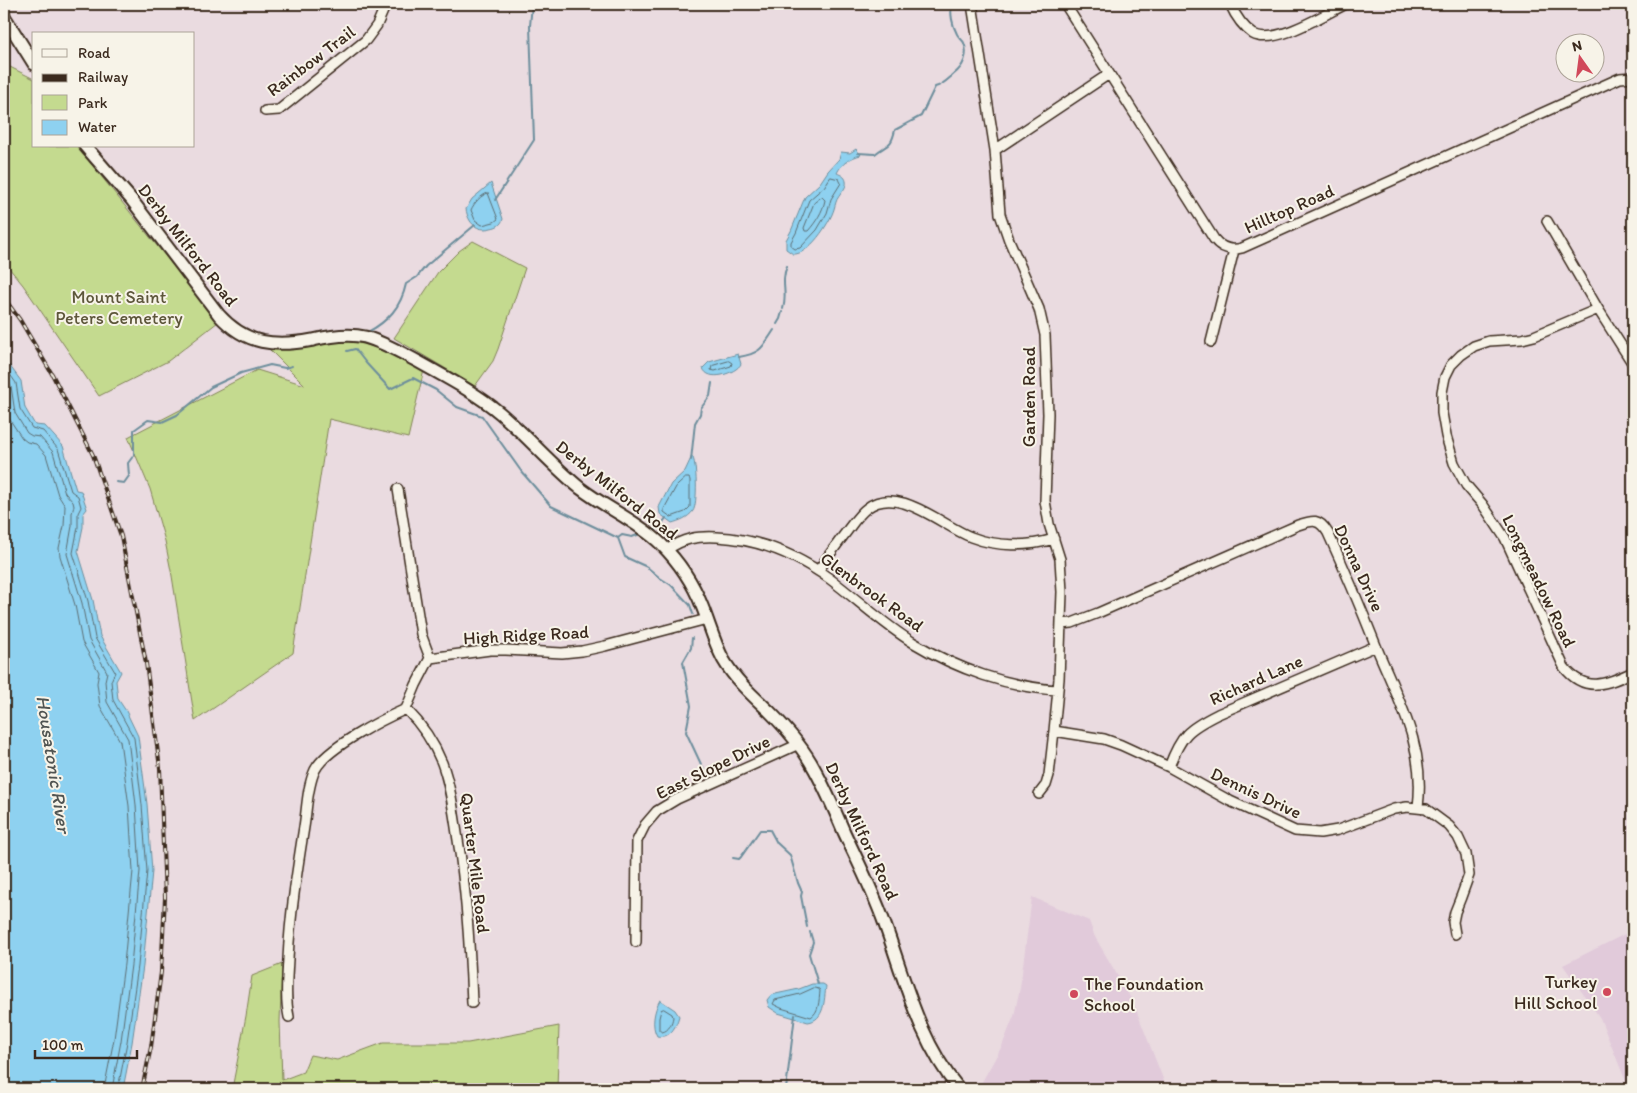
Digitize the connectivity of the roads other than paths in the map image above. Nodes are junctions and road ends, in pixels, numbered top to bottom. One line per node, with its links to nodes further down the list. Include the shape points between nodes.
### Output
1 (386, 4): 10 (street, Rainbow Trail, via 366,40 279,110)
2 (972, 4): 12 (street, Garden Road)
3 (1065, 4): 8 (street, Hilltop Road)
4 (1230, 4): 5 (street, via 1254,34 1272,37)
5 (1346, 4)
6 (4, 16): 7 (main road)
7 (32, 61)
8 (1109, 74): 12 (street); 14 (street, Hilltop Road, via 1214,239)
9 (1633, 77): 14 (street, Hilltop Road, via 1620,78)
10 (265, 111)
11 (87, 148): 20 (main road, Derby Milford Road, via 131,199 218,315 236,330 250,338 280,344 350,335 389,346 490,405 570,480 641,527)
12 (995, 150): 19 (street, Garden Road, via 1003,224 1044,323 1048,382 1045,501)
13 (1547, 221): 15 (street)
14 (1234, 250): 16 (street)
15 (1598, 309): 17 (street); 26 (street, Longmeadow Road, via 1534,336 1489,341 1468,350 1451,365 1445,378 1442,413 1449,450 1460,476 1505,538 1564,667 1576,679 1591,685)
16 (1212, 342)
17 (1633, 364)
18 (398, 490): 25 (street, via 421,634)
19 (1054, 539): 21 (street, via 1018,545 973,538 915,507 892,500 883,501 873,504 861,514); 23 (street, Garden Road, via 1062,573)
20 (667, 550): 21 (street, Glenbrook Road, via 692,537 741,540 780,551); 22 (main road, Derby Milford Road, via 694,588)
21 (818, 571): 27 (street, Glenbrook Road, via 887,625 937,656 990,677)
22 (707, 619): 25 (street, High Ridge Road, via 582,651 490,650); 30 (main road, Derby Milford Road, via 716,645 732,672)
23 (1061, 624): 24 (street, Donna Drive, via 1098,613 1298,525 1314,521 1321,523 1328,533); 27 (street, Garden Road)
24 (1376, 646): 31 (street, Richard Lane, via 1197,725 1182,738); 33 (street, Donna Drive, via 1402,703 1412,737 1419,771)
25 (430, 658): 28 (street)
26 (1633, 672)
27 (1058, 690): 29 (street, Garden Road)
28 (406, 709): 36 (street, Quarter Mile Road, via 442,763 453,807 463,872); 37 (street, via 337,748 315,770 294,895 286,1001)
29 (1054, 731): 31 (street, Dennis Drive, via 1104,739); 32 (street, Garden Road, via 1049,774 1046,785)
30 (799, 744): 35 (street, East Slope Drive, via 677,799 657,811 645,825 637,842); 38 (main road, Derby Milford Road, via 820,779 870,886 924,1033 938,1061)
31 (1169, 767): 33 (street, Dennis Drive, via 1230,801 1295,831 1320,833 1338,830 1394,809)
32 (1038, 794)
33 (1418, 807): 34 (street, via 1431,812 1449,826 1466,854 1469,875 1455,912)
34 (1455, 934)
35 (636, 942)
36 (472, 1003)
37 (289, 1017)
38 (959, 1089)

